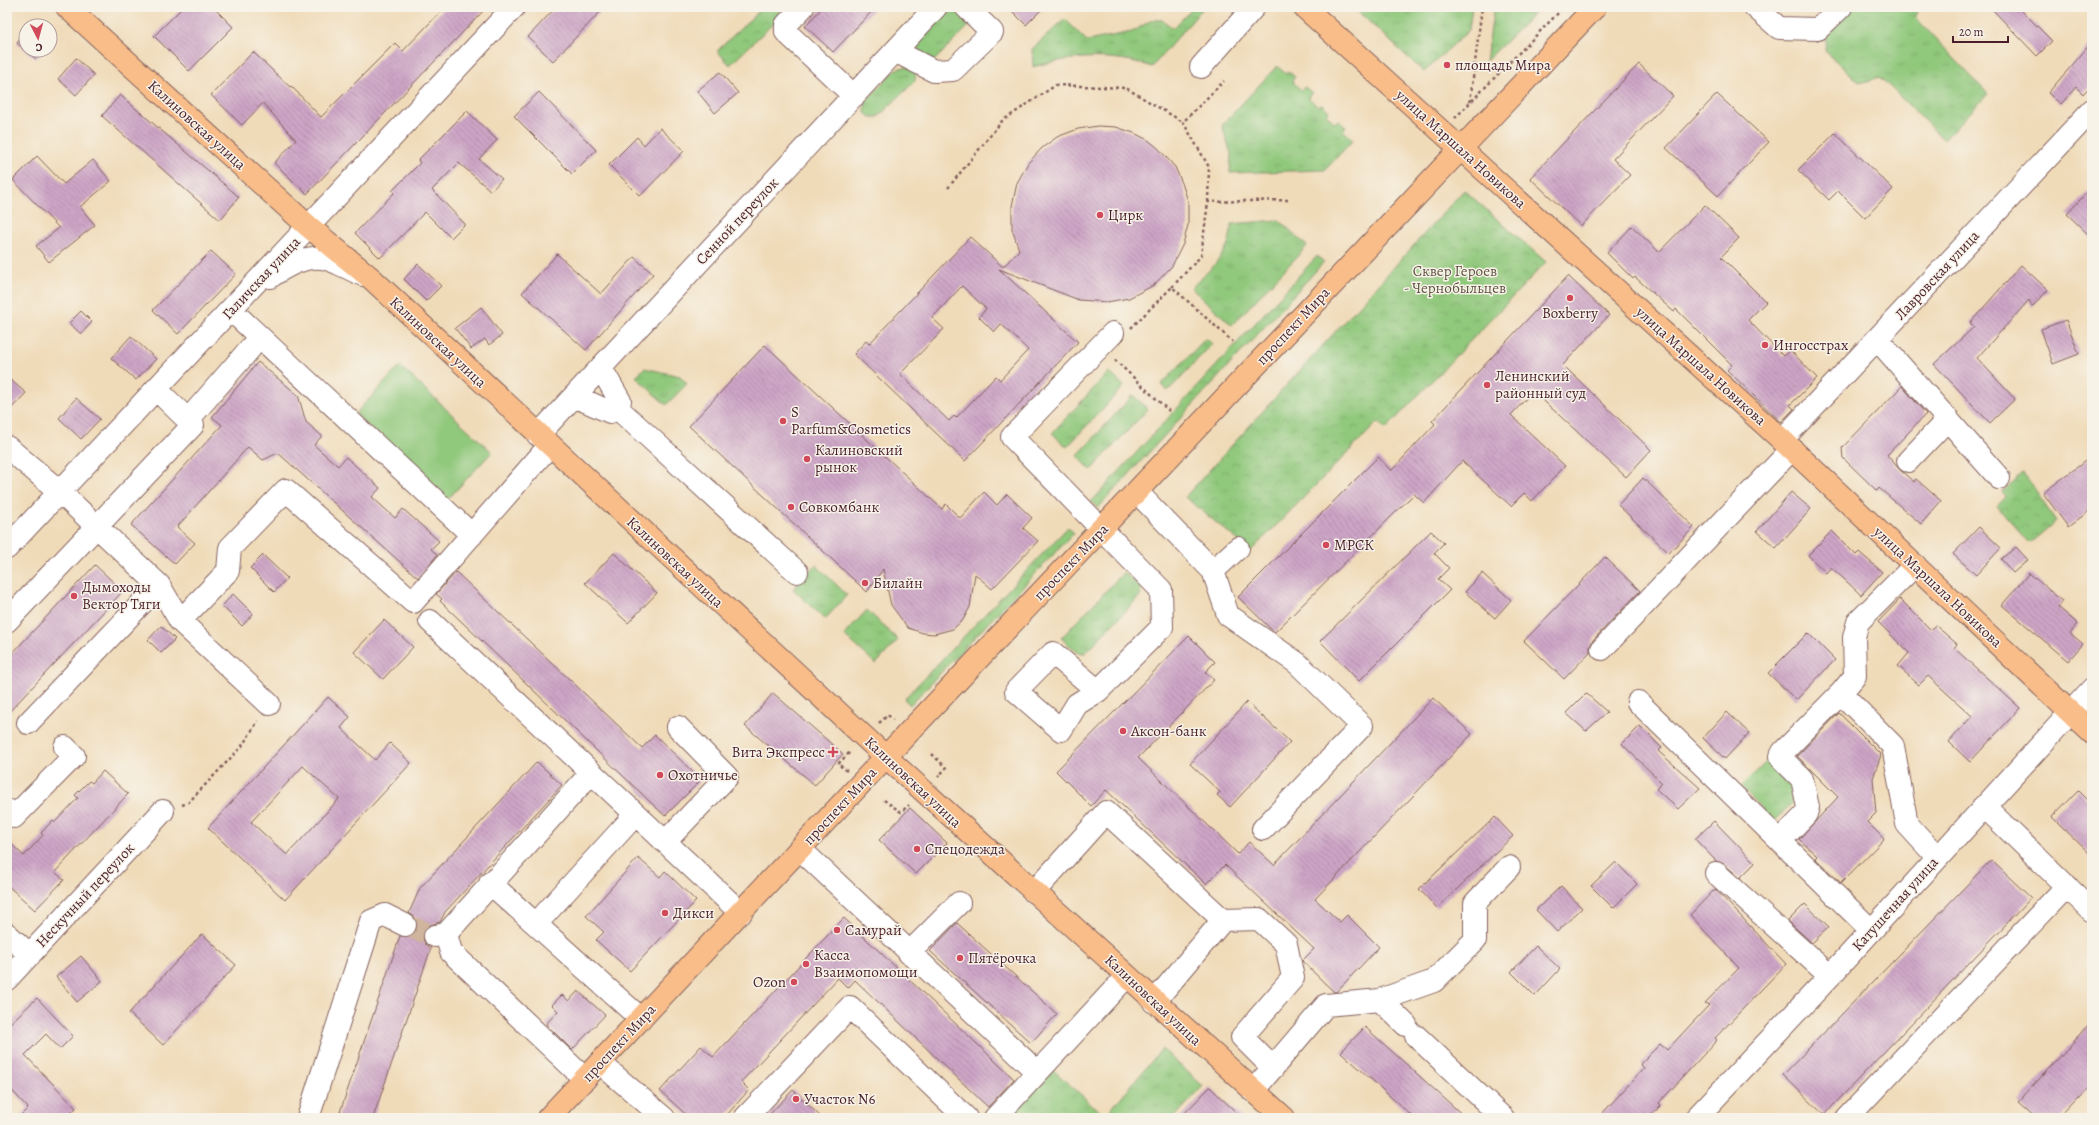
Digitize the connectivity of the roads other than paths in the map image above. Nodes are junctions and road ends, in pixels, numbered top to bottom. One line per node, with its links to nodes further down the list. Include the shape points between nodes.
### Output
1 (67, 7): 16 (main road, Калиновская улица)
2 (514, 7): 16 (street, Галичская улица)
3 (803, 7): 13 (street, via 786,25 786,32)
4 (936, 7): 11 (street, Сенной переулок)
5 (966, 7): 11 (street, via 992,32 953,70 934,71)
6 (1254, 7): 12 (street)
7 (1304, 7): 15 (main road, улица Маршала Новикова)
8 (1595, 7): 15 (main road, проспект Мира)
9 (1755, 7): 10 (street, via 1779,28 1818,29)
10 (1828, 11)
11 (895, 51): 13 (street, Сенной переулок)
12 (1201, 67)
13 (854, 96): 23 (street, Сенной переулок)
14 (2092, 110): 22 (street, Лавровская улица)
15 (1460, 149): 30 (main road, улица Маршала Новикова); 35 (main road, проспект Мира)
16 (308, 226): 17 (main road, Калиновская улица); 18 (street, Галичская улица)
17 (372, 279): 18 (street, via 324,258 307,259 285,267); 29 (main road, Калиновская улица)
18 (246, 294): 19 (street, Галичская улица)
19 (231, 310): 21 (street); 24 (street, Галичская улица)
20 (1120, 332): 37 (street, via 1012,437)
21 (260, 338): 28 (street); 38 (street)
22 (1877, 339): 27 (street); 30 (street, Лавровская улица)
23 (601, 368): 25 (street, Сенной переулок); 26 (street, via 620,401)
24 (156, 389): 28 (street); 34 (street, Галичская улица)
25 (574, 396): 26 (street, via 610,412); 29 (street, Сенной переулок)
26 (615, 406): 43 (street)
27 (1948, 419): 32 (street); 33 (street)
28 (188, 420): 36 (street, via 193,425)
29 (544, 440): 38 (street, Сенной переулок); 59 (main road, Калиновская улица)
30 (1787, 444): 41 (main road, улица Маршала Новикова); 48 (street, Лавровская улица)
31 (7, 447): 34 (street)
32 (1908, 461)
33 (1999, 478)
34 (59, 492): 36 (street); 39 (street, Галичская улица)
35 (1137, 492): 37 (main road, проспект Мира); 42 (street)
36 (97, 526): 44 (street); 46 (street)
37 (1102, 530): 50 (street, via 1161,590 1162,627); 59 (main road, проспект Мира)
38 (472, 535): 45 (street, Сенной переулок, via 413,602 286,490 230,548 228,571)
39 (7, 548)
40 (1238, 548): 42 (street)
41 (1915, 565): 51 (street, via 1858,622 1854,637 1855,676); 54 (main road, улица Маршала Новикова)
42 (1213, 571): 65 (street, via 1228,615 1297,663 1362,726)
43 (797, 572)
44 (159, 585): 45 (street); 55 (street)
45 (180, 620): 53 (street)
46 (7, 621)
47 (430, 621): 60 (street)
48 (1602, 649)
49 (2092, 689): 54 (street, Катушечная улица)
50 (1098, 691)
51 (1841, 693): 66 (street, via 1782,752 1782,759 1802,779 1808,807 1806,814); 69 (street, via 1894,746 1907,824)
52 (1638, 702): 66 (street)
53 (269, 704)
54 (2070, 712): 57 (main road, улица Маршала Новикова); 61 (street, Катушечная улица)
55 (28, 723)
56 (678, 727): 67 (street, via 727,777)
57 (2092, 733)
58 (65, 747): 62 (street, via 74,756 14,817)
59 (886, 757): 68 (main road, проспект Мира); 74 (main road, Калиновская улица)
60 (591, 773): 64 (street); 72 (street)
61 (1984, 806): 69 (street, Катушечная улица); 73 (street)
62 (7, 810)
63 (163, 811): 84 (street, Нескучный переулок)
64 (636, 814): 67 (street); 79 (street)
65 (1263, 829)
66 (1780, 841): 81 (street)
67 (665, 842): 77 (street)
68 (800, 849): 77 (main road, проспект Мира); 83 (street)
69 (1937, 857): 81 (street, Катушечная улица)
70 (1509, 867): 88 (street, via 1475,903 1475,940 1434,981)
71 (1716, 873): 85 (street)
72 (490, 883): 79 (street); 94 (street, via 441,935 451,952)
73 (2067, 886): 76 (street); 105 (street)
74 (1034, 892): 78 (street, via 1106,812); 86 (main road, Калиновская улица)
75 (959, 903): 83 (street)
76 (2092, 911)
77 (741, 913): 90 (main road, проспект Мира)
78 (1223, 920): 89 (street); 92 (street, via 1259,919 1286,944 1293,978 1242,1037)
79 (536, 924): 90 (street)
80 (404, 925): 98 (street, via 385,915 371,921)
81 (1871, 930): 85 (street, Катушечная улица)
82 (7, 934): 84 (street)
83 (909, 953): 93 (street)
84 (30, 955): 87 (street, Нескучный переулок)
85 (1830, 976): 104 (street, Катушечная улица)
86 (1126, 977): 89 (main road, Калиновская улица); 93 (street)
87 (7, 979)
88 (1380, 1000): 92 (street, via 1326,1005); 103 (street)
89 (1154, 1002): 95 (main road, Калиновская улица)
90 (641, 1019): 91 (main road, проспект Мира)
91 (600, 1063): 94 (main road, проспект Мира); 100 (street)
92 (1273, 1068): 95 (street)
93 (1037, 1072): 102 (street)
94 (585, 1079): 99 (main road, проспект Мира)
95 (1253, 1091): 97 (main road, Калиновская улица)
96 (751, 1116): 101 (street, via 850,1007)
97 (1282, 1117)
98 (308, 1118)
99 (548, 1118)
100 (664, 1118)
101 (966, 1118)
102 (995, 1118)
103 (1503, 1118)
104 (1696, 1118)
105 (1847, 1118)

